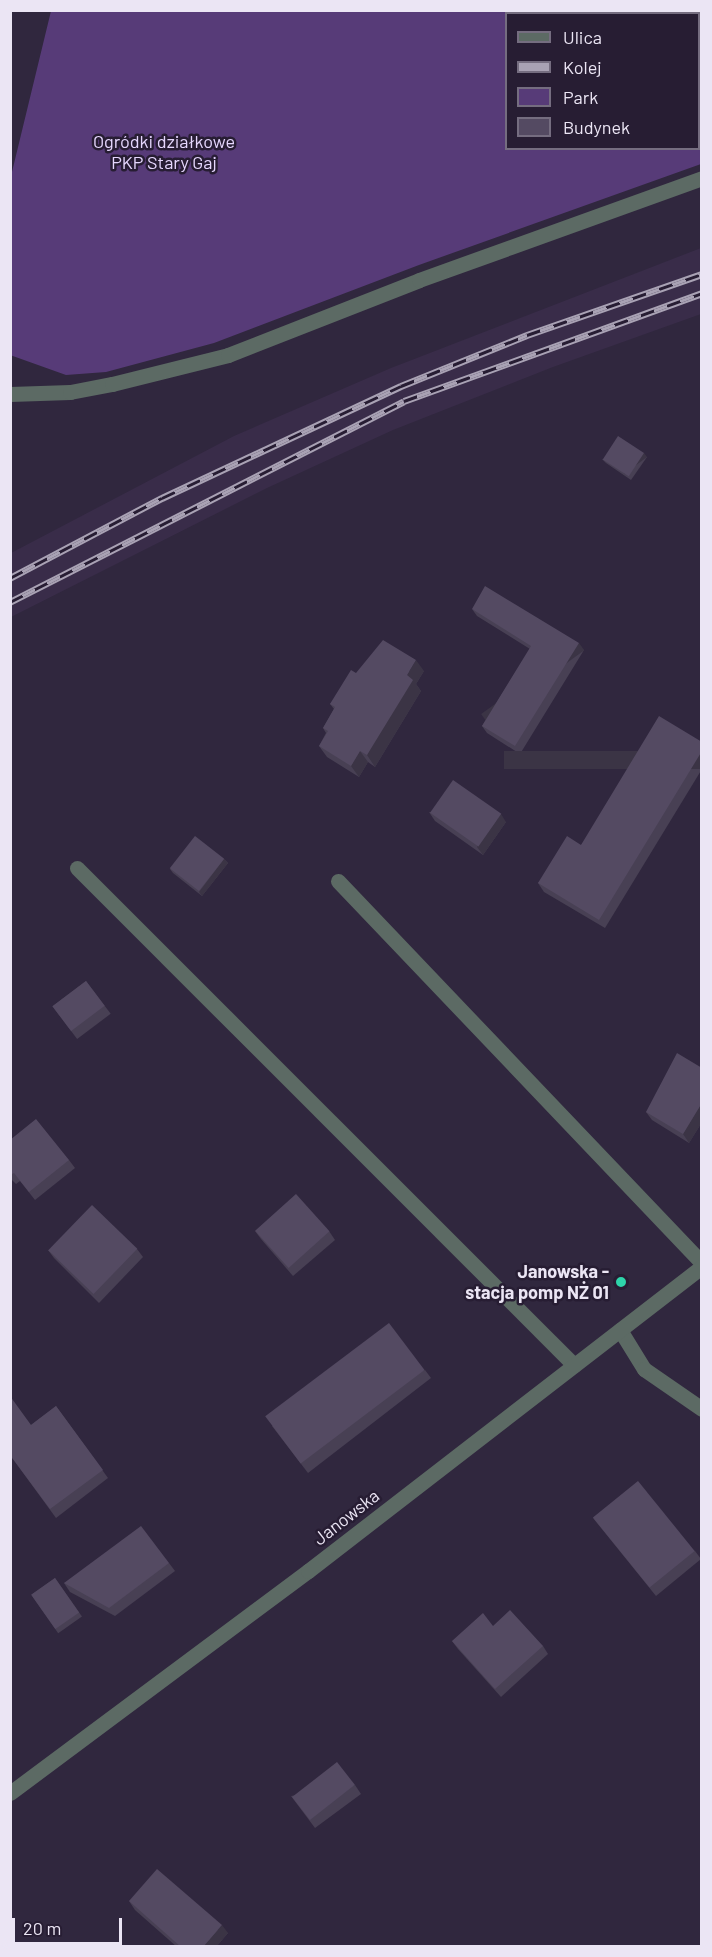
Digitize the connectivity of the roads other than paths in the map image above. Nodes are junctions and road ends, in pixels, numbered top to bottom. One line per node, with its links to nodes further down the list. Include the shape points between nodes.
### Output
1 (702, 178): 2 (street, via 418,280 228,355 70,392)
2 (10, 394)
3 (76, 868): 7 (street)
4 (338, 881): 5 (street)
5 (702, 1265): 6 (street, Janowska)
6 (620, 1330): 7 (street, Janowska); 8 (street, via 644,1369)
7 (574, 1365): 9 (street, Janowska)
8 (702, 1409)
9 (10, 1793)

